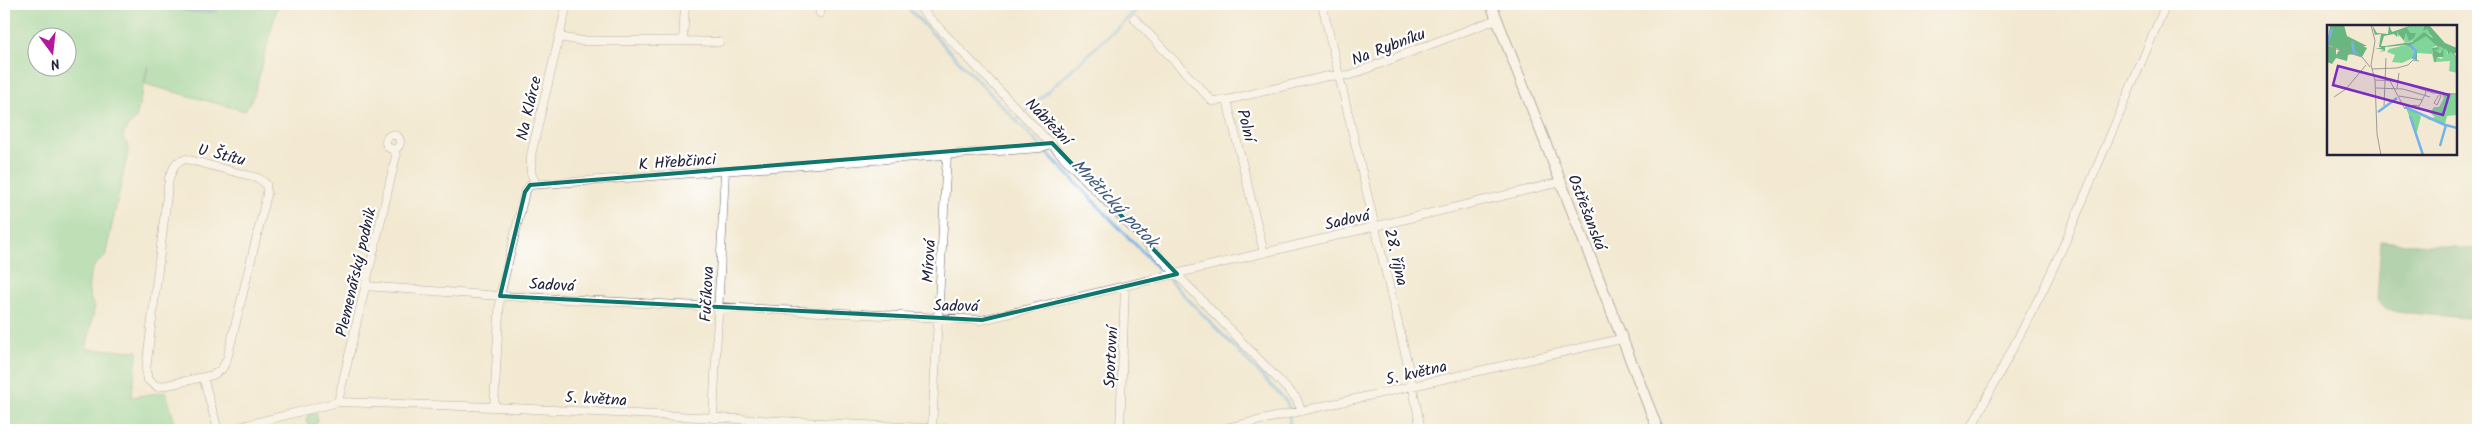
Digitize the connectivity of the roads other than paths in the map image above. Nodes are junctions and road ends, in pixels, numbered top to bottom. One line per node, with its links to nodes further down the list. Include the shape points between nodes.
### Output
1 (567, 4): 11 (street, Na Klárce)
2 (685, 4): 12 (street)
3 (820, 4): 8 (street)
4 (916, 4): 17 (street, Nábřežní, via 1026,117)
5 (1322, 4): 14 (street, 28. října)
6 (1491, 4): 10 (street, Ostřešanská)
7 (2166, 4): 45 (street, via 2043,290)
8 (820, 13)
9 (1134, 18): 15 (street, Polní, via 1212,101)
10 (1497, 19): 14 (street, Na Rybníku, via 1350,76); 20 (street, Ostřešanská)
11 (559, 37): 12 (street, via 582,41); 21 (street, Na Klárce, via 531,155 531,173)
12 (683, 41): 13 (street)
13 (719, 42)
14 (1339, 77): 15 (street, Na Rybníku, via 1328,76); 22 (street, 28. října)
15 (1227, 100): 23 (street, Polní)
16 (400, 134): 25 (street, Plemenářský podnik, via 387,138 388,147 394,149 396,156)
17 (1047, 146): 18 (street, K Hřebčinci); 24 (street, Nábřežní)
18 (947, 155): 19 (street, K Hřebčinci); 29 (street, Mírová)
19 (725, 171): 21 (street, K Hřebčinci); 28 (street, Fučíkova)
20 (1560, 182): 22 (street, Sadová); 30 (street, Ostřešanská)
21 (536, 184): 27 (street, via 525,192)
22 (1375, 226): 23 (street, Sadová); 32 (street, 28. října)
23 (1264, 253): 24 (street, Sadová)
24 (1174, 274): 26 (street, Sadová); 35 (street, Nábřežní, via 1296,398)
25 (365, 286): 27 (street, Sadová); 33 (street, Plemenářský podnik)
26 (1126, 286): 29 (street, Sadová, via 982,320); 41 (street, Sportovní)
27 (500, 296): 28 (street, Sadová); 34 (street)
28 (719, 306): 29 (street, Sadová); 36 (street, Fučíkova)
29 (939, 318): 37 (street, Mírová)
30 (1621, 339): 32 (street, 5. května); 44 (street, Ostřešanská)
31 (203, 377): 31 (street, U Štítu, via 218,372 227,359 267,189 264,181 258,178 186,159 176,163 169,178 146,376 158,387); 38 (street)
32 (1412, 387): 35 (street, 5. května); 43 (street, 28. října)
33 (338, 402): 34 (street, 5. května); 39 (street, 5. května)
34 (494, 407): 36 (street, 5. května)
35 (1301, 411): 42 (street, 5. května)
36 (713, 418): 37 (street, 5. května)
37 (932, 428): 40 (street, 5. května)
38 (218, 430)
39 (227, 430)
40 (967, 430)
41 (1120, 430)
42 (1220, 430)
43 (1422, 430)
44 (1658, 430)
45 (1970, 430)

